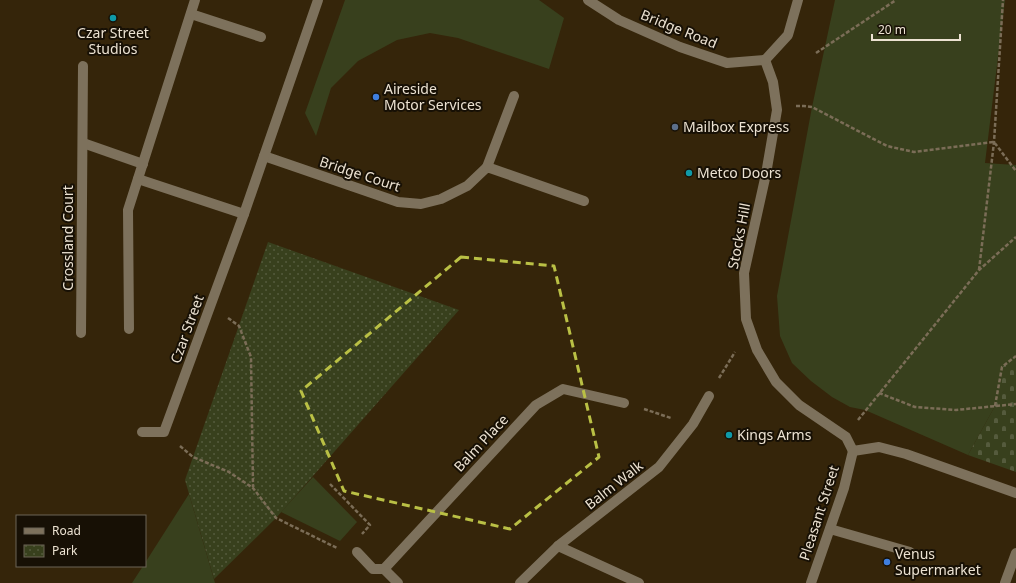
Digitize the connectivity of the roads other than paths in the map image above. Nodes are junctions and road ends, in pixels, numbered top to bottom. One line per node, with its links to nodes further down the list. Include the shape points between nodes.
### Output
1 (195, 0): 5 (street)
2 (318, 0): 11 (street, Czar Street)
3 (588, 0): 7 (street, Bridge Road, via 619,20 680,47 727,62)
4 (798, 0): 7 (street, via 788,35)
5 (191, 14): 6 (street); 12 (street)
6 (261, 37)
7 (765, 60): 22 (street, Stocks Hill, via 773,82 777,110 744,273 746,319 757,350 776,382 799,404 846,437)
8 (83, 66): 10 (street, Crossland Court)
9 (514, 96): 13 (street, Bridge Court)
10 (83, 142): 12 (street); 18 (street, Crossland Court)
11 (264, 156): 13 (street, Bridge Court, via 398,202 421,204 441,199 467,186); 16 (street, Czar Street)
12 (143, 164): 14 (street)
13 (487, 168): 15 (street)
14 (138, 179): 16 (street); 17 (street, via 128,210)
15 (584, 201)
16 (244, 214): 21 (street, Czar Street, via 164,432)
17 (129, 329)
18 (81, 333)
19 (709, 396): 25 (street, Balm Walk, via 693,424 659,468)
20 (624, 403): 29 (street, Balm Place, via 563,390 536,405)
21 (142, 432)
22 (853, 451): 23 (street, via 879,447 892,450); 24 (street, Pleasant Street)
23 (1016, 493)
24 (830, 529): 27 (street); 33 (street, Pleasant Street)
25 (558, 546): 31 (street, Balm Walk); 32 (street)
26 (354, 549): 29 (street, via 373,569)
27 (910, 552)
28 (1016, 553): 34 (street)
29 (384, 569): 30 (street)
30 (398, 583)
31 (520, 583)
32 (639, 583)
33 (811, 583)
34 (1005, 583)

